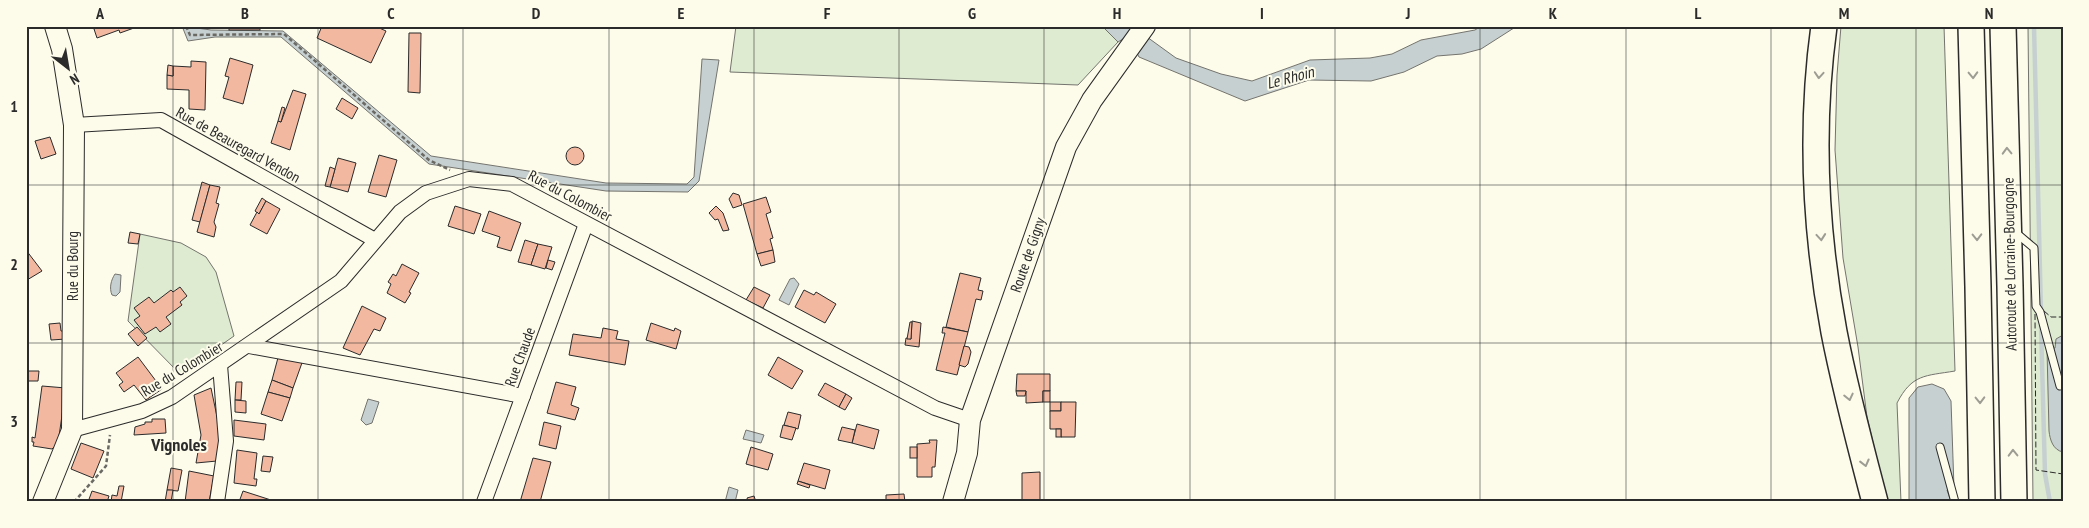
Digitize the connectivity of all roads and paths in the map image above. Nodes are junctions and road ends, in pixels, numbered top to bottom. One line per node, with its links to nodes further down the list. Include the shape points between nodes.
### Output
1 (55, 26): 7 (street, Rue du Bourg, via 62,49)
2 (186, 26): 8 (path, via 190,35 284,34 429,160)
3 (1824, 26): 25 (highway, one-way to 25, via 1817,94 1816,154 1821,244 1836,340)
4 (1971, 26): 27 (highway, one-way to 27)
5 (2003, 26): 10 (highway, Autoroute de Lorraine-Bourgogne, one-way to 5)
6 (1143, 29): 16 (street, Route de Gigny, via 1092,100 1066,147)
7 (74, 125): 11 (street, Rue de Beauregard Vendon, via 161,120); 18 (street, Rue du Bourg)
8 (469, 180): 9 (street, Rue du Colombier, via 512,184); 11 (street, Rue du Colombier, via 426,193 400,212)
9 (586, 224): 15 (street, Rue Chaude); 16 (street, Rue du Colombier, via 935,408)
10 (2009, 227): 14 (lane, via 2034,248 2036,306); 28 (highway, Autoroute de Lorraine-Bourgogne, one-way to 10)
11 (375, 240): 12 (street, Rue du Colombier, via 340,281)
12 (249, 346): 13 (street, Rue du Colombier); 15 (street)
13 (220, 365): 17 (street, Rue du Colombier, via 172,398 142,412); 22 (street, via 226,441)
14 (2060, 386)
15 (523, 396): 23 (street, Rue Chaude)
16 (970, 420): 24 (street, Route de Gigny, via 967,453)
17 (107, 421): 18 (street, Rue du Colombier); 21 (path, via 110,437 106,466)
18 (72, 430): 20 (street, Rue du Bourg)
19 (1940, 447): 26 (lane)
20 (43, 502)
21 (74, 502)
22 (217, 502)
23 (484, 502)
24 (953, 502)
25 (1875, 502)
26 (1955, 502)
27 (1982, 502)
28 (2014, 502)

